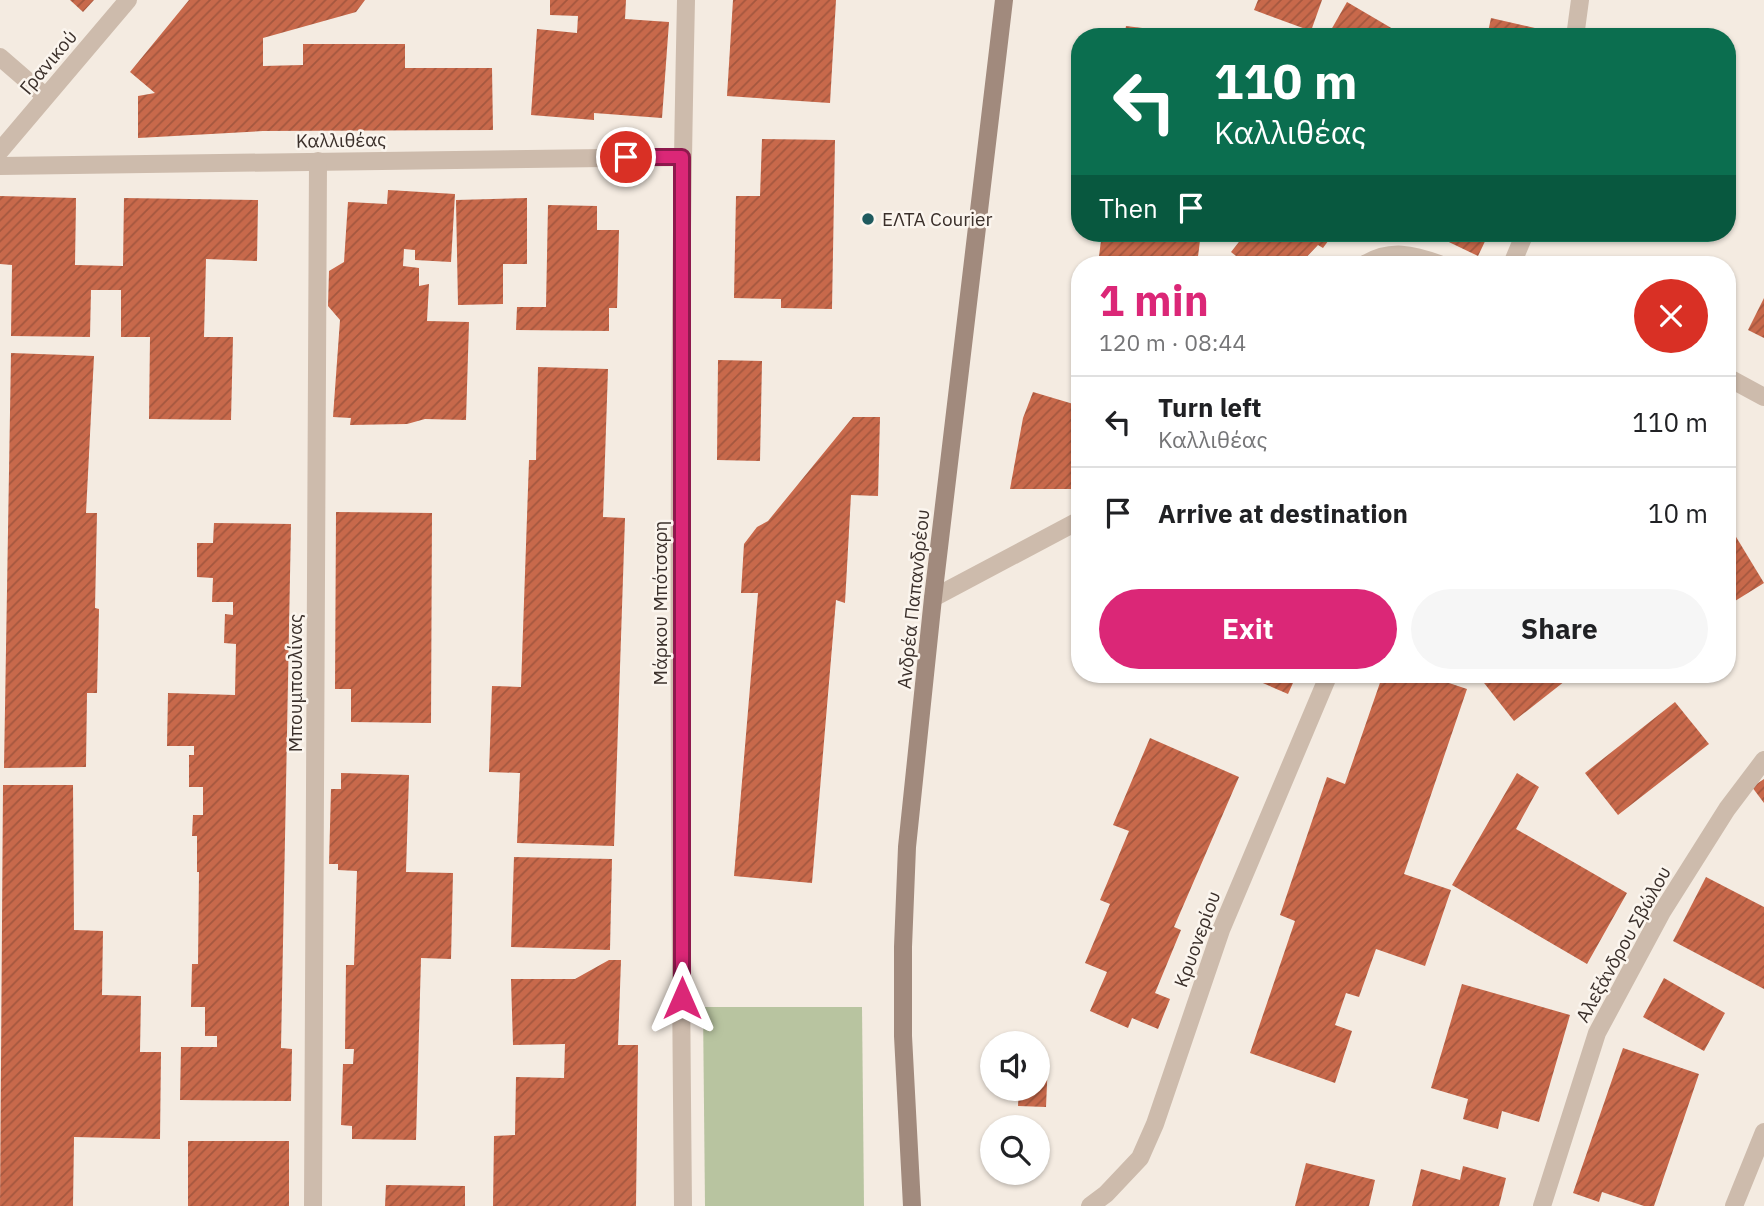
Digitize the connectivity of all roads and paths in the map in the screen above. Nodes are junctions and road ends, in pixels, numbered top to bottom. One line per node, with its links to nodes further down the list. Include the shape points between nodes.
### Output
1 (128, 0): 7 (street, Γρανικού)
2 (686, 0): 9 (street, Μάρκου Μπότσαρη)
3 (1004, 0): 17 (main road, Ανδρέα Παπανδρέου)
4 (1580, 0): 5 (street)
5 (1576, 28)
6 (0, 57): 7 (street)
7 (45, 96): 8 (street, Γρανικού)
8 (0, 152)
9 (682, 157): 10 (street, Καλλιθέας); 22 (street, Μάρκου Μπότσαρη)
10 (318, 161): 11 (street, Καλλιθέας); 21 (street, Μπουμπουλίνας)
11 (0, 166)
12 (1382, 256): 13 (street)
13 (1411, 256)
14 (1736, 382): 15 (street)
15 (1764, 397)
16 (1071, 525): 17 (street)
17 (933, 597): 23 (main road, Ανδρέα Παπανδρέου, via 907,847 903,947)
18 (1325, 683): 24 (street, Κρυονερίου, via 1221,930 1140,1158)
19 (1764, 760): 25 (street, Αλεξάνδρου Σβώλου, via 1662,912 1597,1033)
20 (1764, 1132): 26 (street)
21 (313, 1206)
22 (683, 1206)
23 (912, 1206)
24 (1090, 1206)
25 (1542, 1206)
26 (1734, 1206)

